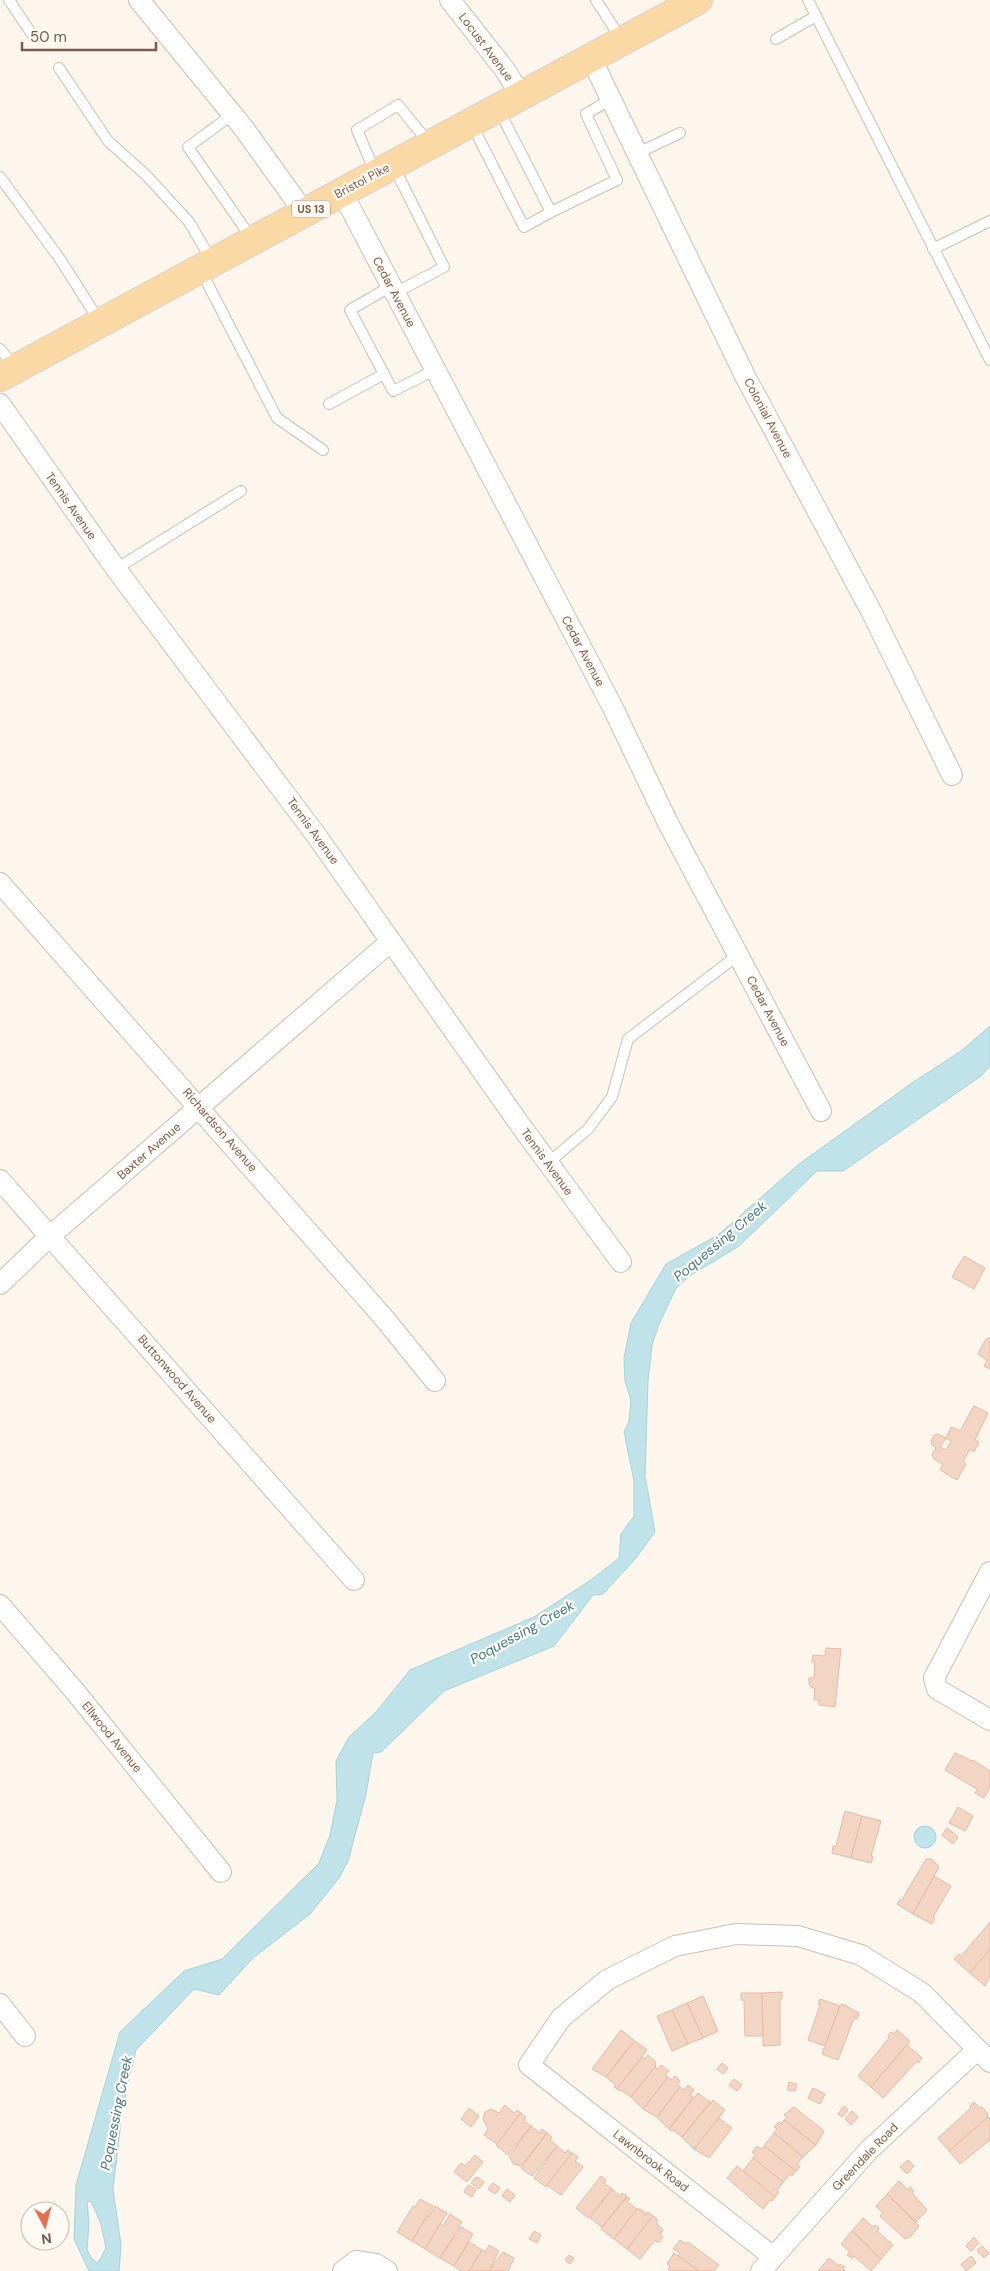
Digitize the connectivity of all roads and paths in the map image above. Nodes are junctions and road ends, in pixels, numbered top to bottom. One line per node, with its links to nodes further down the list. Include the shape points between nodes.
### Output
1 (9, 0): 8 (lane)
2 (138, 0): 15 (street)
3 (450, 0): 14 (street, Locust Avenue, via 505,70)
4 (596, 0): 10 (lane)
5 (698, 0): 10 (main road, Bristol Pike / US 13)
6 (808, 0): 7 (lane)
7 (816, 16): 9 (lane); 27 (lane)
8 (30, 33)
9 (776, 38)
10 (623, 41): 11 (main road, Bristol Pike / US 13)
11 (591, 58): 13 (street, Colonial Avenue); 14 (main road, Bristol Pike / US 13)
12 (59, 68): 28 (lane, via 108,140 189,222)
13 (611, 99): 19 (street, Colonial Avenue); 24 (lane, via 586,114 617,180)
14 (510, 102): 16 (main road, Bristol Pike / US 13); 24 (lane)
15 (233, 114): 23 (street); 26 (lane, via 188,147)
16 (470, 123): 18 (main road, Bristol Pike / US 13); 24 (lane, via 524,227)
17 (680, 133): 19 (lane)
18 (430, 144): 20 (main road, Bristol Pike / US 13); 20 (lane, via 398,105 357,130)
19 (638, 153): 40 (street, Colonial Avenue, via 741,367 870,609)
20 (384, 169): 22 (main road, Bristol Pike / US 13); 29 (lane, via 444,267)
21 (0, 177): 30 (lane, via 60,259)
22 (342, 192): 23 (main road, Bristol Pike / US 13); 29 (street, Cedar Avenue)
23 (304, 212): 26 (main road, Bristol Pike / US 13)
24 (551, 212)
25 (990, 221): 27 (lane)
26 (252, 240): 28 (main road, Bristol Pike / US 13)
27 (932, 249): 31 (lane)
28 (206, 265): 30 (main road, Bristol Pike / US 13); 37 (lane, via 277,418)
29 (393, 290): 33 (street, Cedar Avenue); 34 (lane, via 350,310)
30 (100, 322): 32 (main road, Bristol Pike / US 13)
31 (990, 360)
32 (5, 365)
33 (436, 370): 34 (lane, via 393,391); 43 (street, Cedar Avenue)
34 (384, 374): 36 (lane)
35 (0, 404): 39 (street, Tennis Avenue)
36 (330, 404)
37 (323, 450)
38 (241, 491): 39 (lane)
39 (116, 570): 42 (street, Tennis Avenue, via 310,827)
40 (952, 775)
41 (0, 883): 44 (street, Richardson Avenue)
42 (390, 942): 44 (street, Baxter Avenue); 46 (street, Tennis Avenue)
43 (738, 955): 45 (street, Cedar Avenue); 46 (lane, via 628,1040 612,1097 588,1129)
44 (200, 1108): 48 (street, Baxter Avenue); 51 (street, Richardson Avenue)
45 (820, 1111)
46 (548, 1163): 49 (street, Tennis Avenue)
47 (0, 1180): 48 (street, Buttonwood Avenue)
48 (50, 1236): 50 (street, Baxter Avenue); 53 (street, Buttonwood Avenue)
49 (621, 1262)
50 (0, 1284)
51 (435, 1381)
52 (990, 1572): 55 (street, via 934,1678 937,1689)
53 (354, 1580)
54 (0, 1605): 56 (street, Ellwood Avenue, via 73,1688)
55 (990, 1720)
56 (220, 1872)
57 (0, 2004): 58 (street)
58 (25, 2036)
59 (983, 2056): 60 (street, Greendale Road, via 869,2150); 60 (street, Lawnbrook Road, via 922,1993 861,1955 798,1936 740,1934 675,1946 607,1980 561,2018 530,2065)
60 (766, 2263)
61 (343, 2271): 62 (street, via 356,2261 376,2264)
62 (387, 2271)

